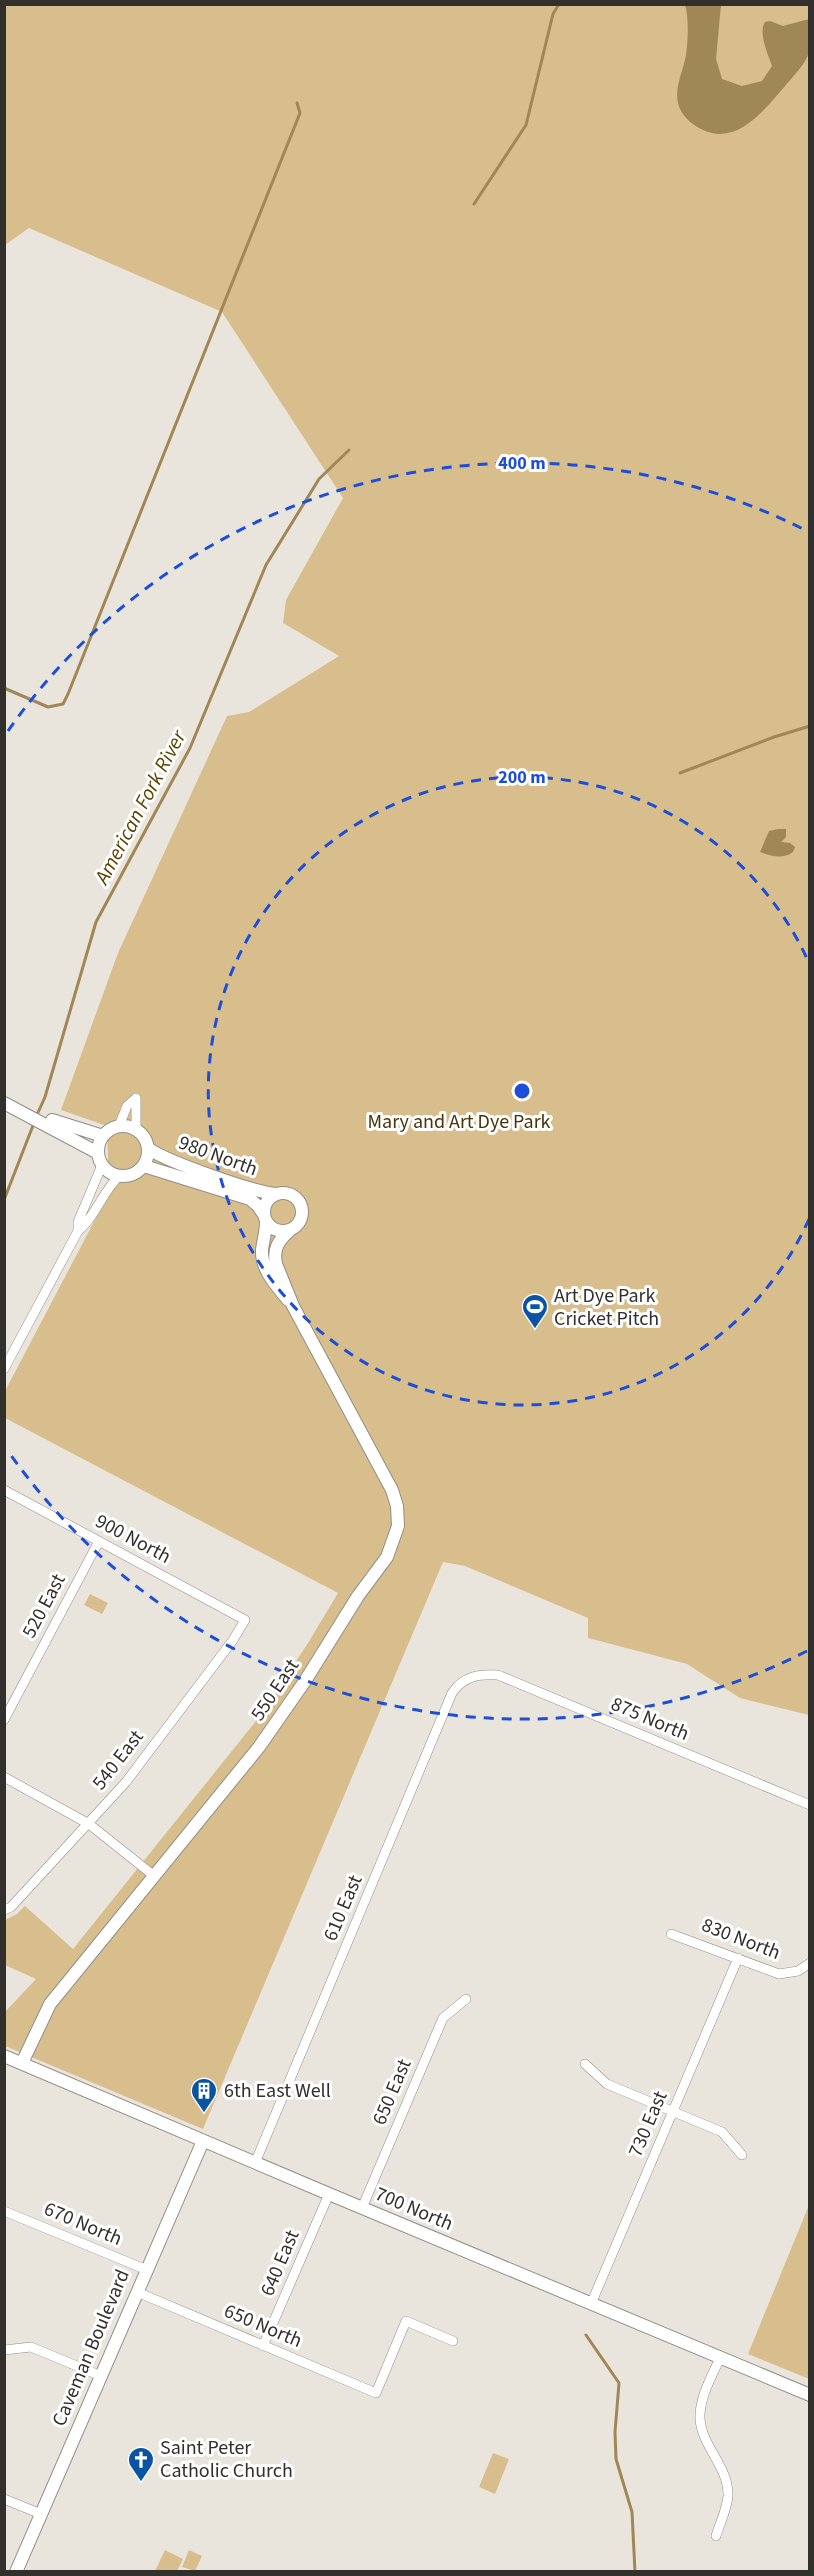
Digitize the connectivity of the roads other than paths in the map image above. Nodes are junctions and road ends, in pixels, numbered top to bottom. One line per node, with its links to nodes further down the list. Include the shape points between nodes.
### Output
1 (4, 1102): 2 (street)
2 (53, 1125): 5 (street); 7 (street)
3 (119, 1126): 4 (street); 4 (street, via 127,1106 136,1098); 5 (street)
4 (136, 1128): 6 (street)
5 (103, 1136): 7 (street)
6 (149, 1149): 8 (street); 10 (street, 980 North)
7 (100, 1159): 9 (street); 12 (street)
8 (144, 1166): 9 (street, via 133,1174); 11 (street, 980 North, via 250,1199)
9 (119, 1176): 12 (street)
10 (276, 1194): 11 (street, via 268,1200); 13 (street, via 291,1194 303,1209 300,1222)
11 (265, 1218): 13 (street, via 277,1231); 14 (street, 550 East, via 265,1267)
12 (78, 1231): 15 (street)
13 (289, 1231): 14 (street, 550 East, via 277,1244 274,1257)
14 (292, 1306): 24 (street, 550 East, via 386,1476 397,1506 397,1534 387,1557 275,1726)
15 (4, 1369)
16 (4, 1491): 17 (street, 900 North)
17 (99, 1541): 18 (street, 900 North); 20 (street, 520 East)
18 (245, 1620): 23 (street, 540 East, via 126,1782)
19 (474, 1676): 22 (street, 875 North, via 498,1675); 36 (street, 610 East, via 452,1693)
20 (4, 1720)
21 (4, 1777): 23 (street)
22 (810, 1805)
23 (89, 1824): 24 (street); 25 (street, 540 East)
24 (153, 1875): 31 (street, 550 East, via 50,2004)
25 (4, 1910)
26 (671, 1934): 27 (street, 830 North)
27 (738, 1958): 28 (street, 830 North, via 779,1974 798,1971); 33 (street, 730 East)
28 (810, 1963)
29 (466, 1999): 38 (street, 650 East, via 442,2018)
30 (4, 2056): 31 (street, 700 North)
31 (22, 2063): 34 (street, 700 North)
32 (585, 2064): 33 (street, via 607,2084)
33 (673, 2112): 35 (street, via 722,2132); 42 (street, 730 East)
34 (203, 2140): 36 (street, 700 North); 40 (street, Caveman Boulevard)
35 (742, 2155)
36 (255, 2163): 37 (street, 700 North)
37 (329, 2194): 38 (street, 700 North); 44 (street, 640 East)
38 (362, 2208): 42 (street, 700 North)
39 (4, 2211): 40 (street, 670 North)
40 (147, 2270): 41 (street, Caveman Boulevard)
41 (137, 2292): 44 (street, 650 North); 47 (street, Caveman Boulevard)
42 (591, 2304): 46 (street, 700 North)
43 (453, 2341): 44 (street, 650 North, via 406,2321 376,2393)
44 (264, 2346)
45 (4, 2350): 47 (street, via 31,2347)
46 (720, 2358): 48 (street, 700 North); 51 (street, via 700,2417 704,2435 726,2481 728,2496)
47 (101, 2376): 50 (street, Caveman Boulevard)
48 (810, 2395)
49 (4, 2499): 50 (street)
50 (41, 2514): 52 (street, Caveman Boulevard)
51 (716, 2536)
52 (16, 2571)

